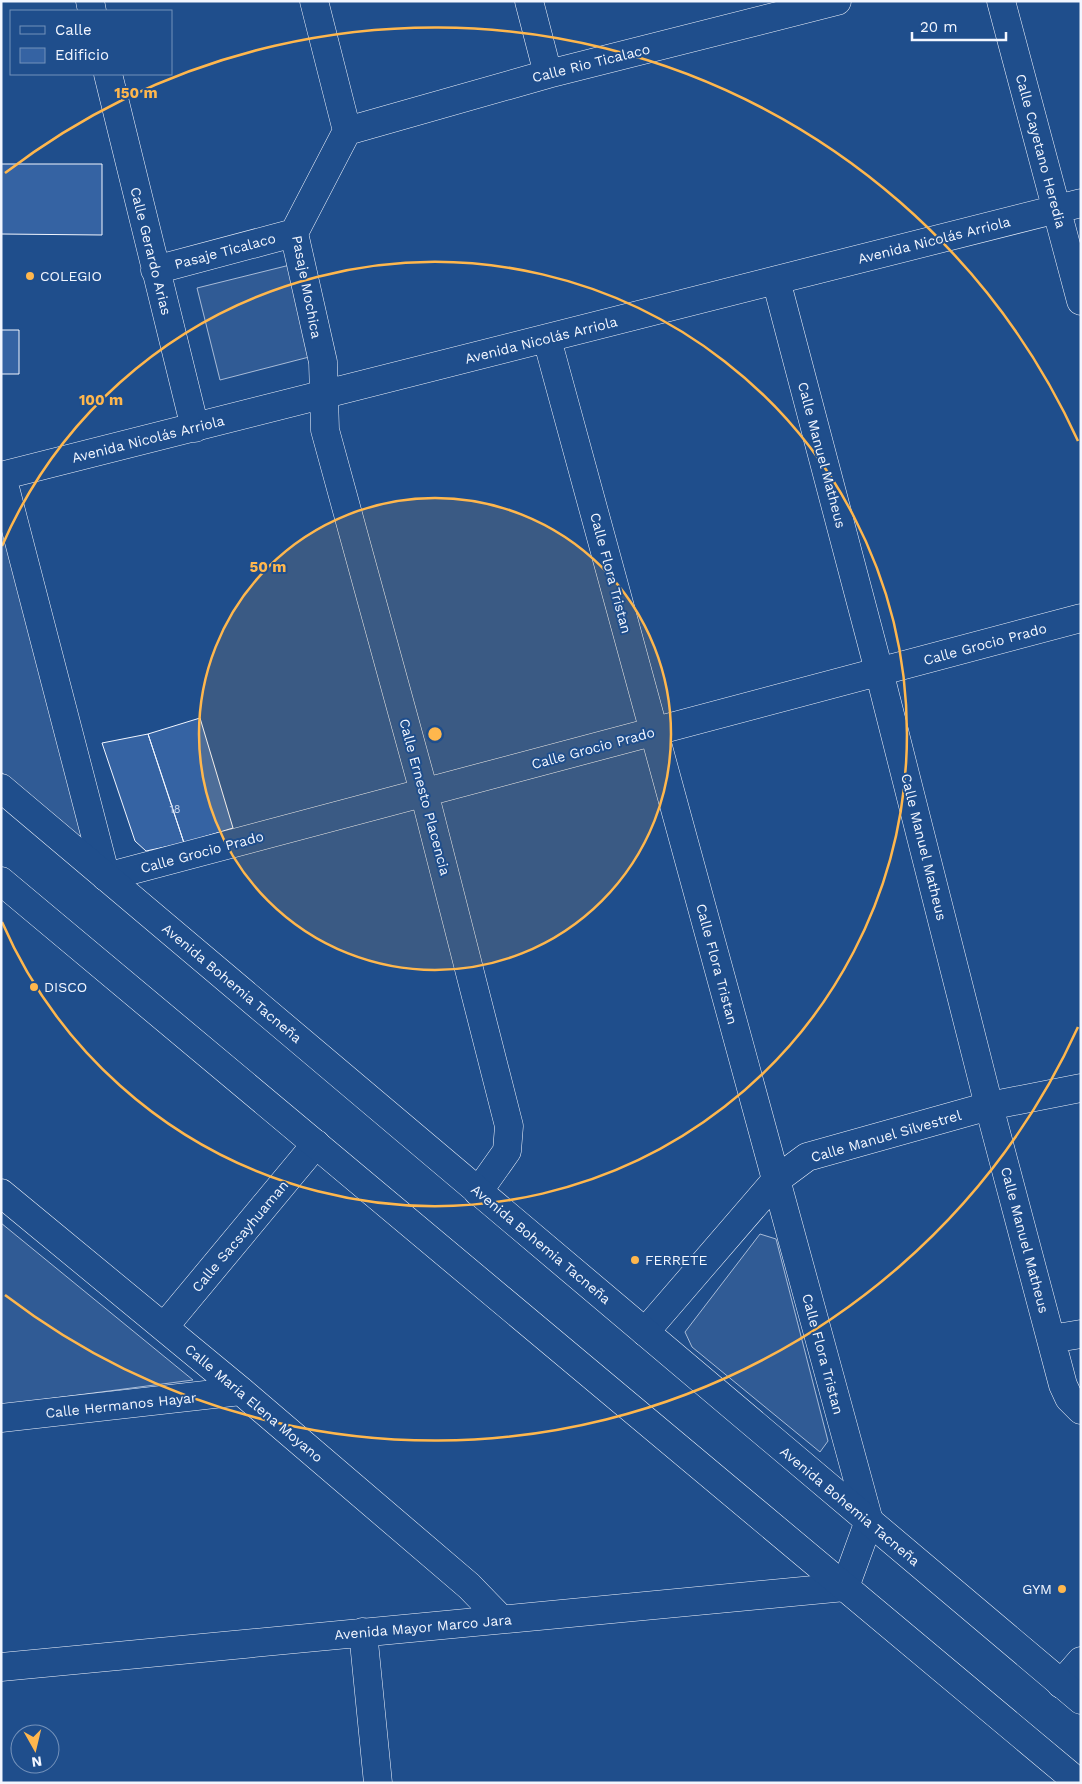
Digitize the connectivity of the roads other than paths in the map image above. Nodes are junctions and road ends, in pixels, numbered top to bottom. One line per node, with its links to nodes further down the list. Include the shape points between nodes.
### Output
1 (314, 1): 7 (street)
2 (528, 1): 5 (street)
3 (837, 1): 5 (street, Calle Rio Ticalaco)
4 (1001, 1): 8 (street, Calle Cayetano Heredia)
5 (548, 74): 7 (street, Calle Rio Ticalaco)
6 (108, 75): 10 (street, Calle Gerardo Arias)
7 (347, 131): 9 (street, Pasaje Mochica)
8 (1068, 206): 11 (street, Avenida Nicolás Arriola); 12 (street, Calle Cayetano Heredia)
9 (294, 233): 10 (street, Pasaje Ticalaco); 14 (street, Pasaje Mochica, via 322,362)
10 (155, 270): 15 (street, Calle Gerardo Arias)
11 (776, 280): 13 (street, Avenida Nicolás Arriola); 18 (street, Calle Manuel Matheus)
12 (1081, 301)
13 (547, 339): 14 (street, Avenida Nicolás Arriola); 19 (street, Calle Flora Tristan)
14 (323, 395): 15 (street, Avenida Nicolás Arriola); 20 (street, Calle Ernesto Placencia, via 324,430)
15 (195, 428): 16 (street, Avenida Nicolás Arriola)
16 (2, 476): 22 (street)
17 (1081, 618): 18 (street, Calle Grocio Prado)
18 (879, 671): 19 (street, Calle Grocio Prado); 25 (street, Calle Manuel Matheus)
19 (654, 732): 20 (street, Calle Grocio Prado); 27 (street, Calle Flora Tristan)
20 (424, 792): 22 (street, Calle Grocio Prado); 28 (street, Calle Ernesto Placencia, via 509,1126 507,1151)
21 (3, 795): 22 (street, Avenida Bohemia Tacneña)
22 (106, 877): 28 (street, Avenida Bohemia Tacneña)
23 (1, 881): 26 (street)
24 (1081, 1088): 25 (street, Calle Manuel Silvestrel)
25 (989, 1106): 27 (street, Calle Manuel Silvestrel, via 807,1157); 33 (street, Calle Manuel Matheus)
26 (316, 1144): 30 (street, Calle Sacsayhuaman); 38 (street)
27 (776, 1180): 31 (street, Calle Manuel Silvestrel); 37 (street, Calle Flora Tristan)
28 (478, 1192): 31 (street, Avenida Bohemia Tacneña)
29 (1, 1193): 30 (street, Calle María Elena Moyano)
30 (164, 1327): 34 (street, Calle María Elena Moyano)
31 (645, 1332): 37 (street, Avenida Bohemia Tacneña)
32 (1081, 1334): 33 (street)
33 (1051, 1339): 35 (street, Calle Manuel Matheus, via 1063,1386)
34 (241, 1391): 36 (street, Calle Hermanos Hayar); 39 (street, Calle María Elena Moyano, via 469,1586)
35 (1081, 1410)
36 (1, 1418)
37 (869, 1521): 38 (street); 43 (street, Avenida Bohemia Tacneña)
38 (845, 1587): 39 (street, Avenida Mayor Marco Jara); 45 (street)
39 (501, 1619): 40 (street, Avenida Mayor Marco Jara)
40 (364, 1632): 42 (street, Avenida Mayor Marco Jara); 44 (street)
41 (1081, 1661): 43 (street)
42 (1, 1667)
43 (1071, 1692)
44 (378, 1783)
45 (1079, 1783)

